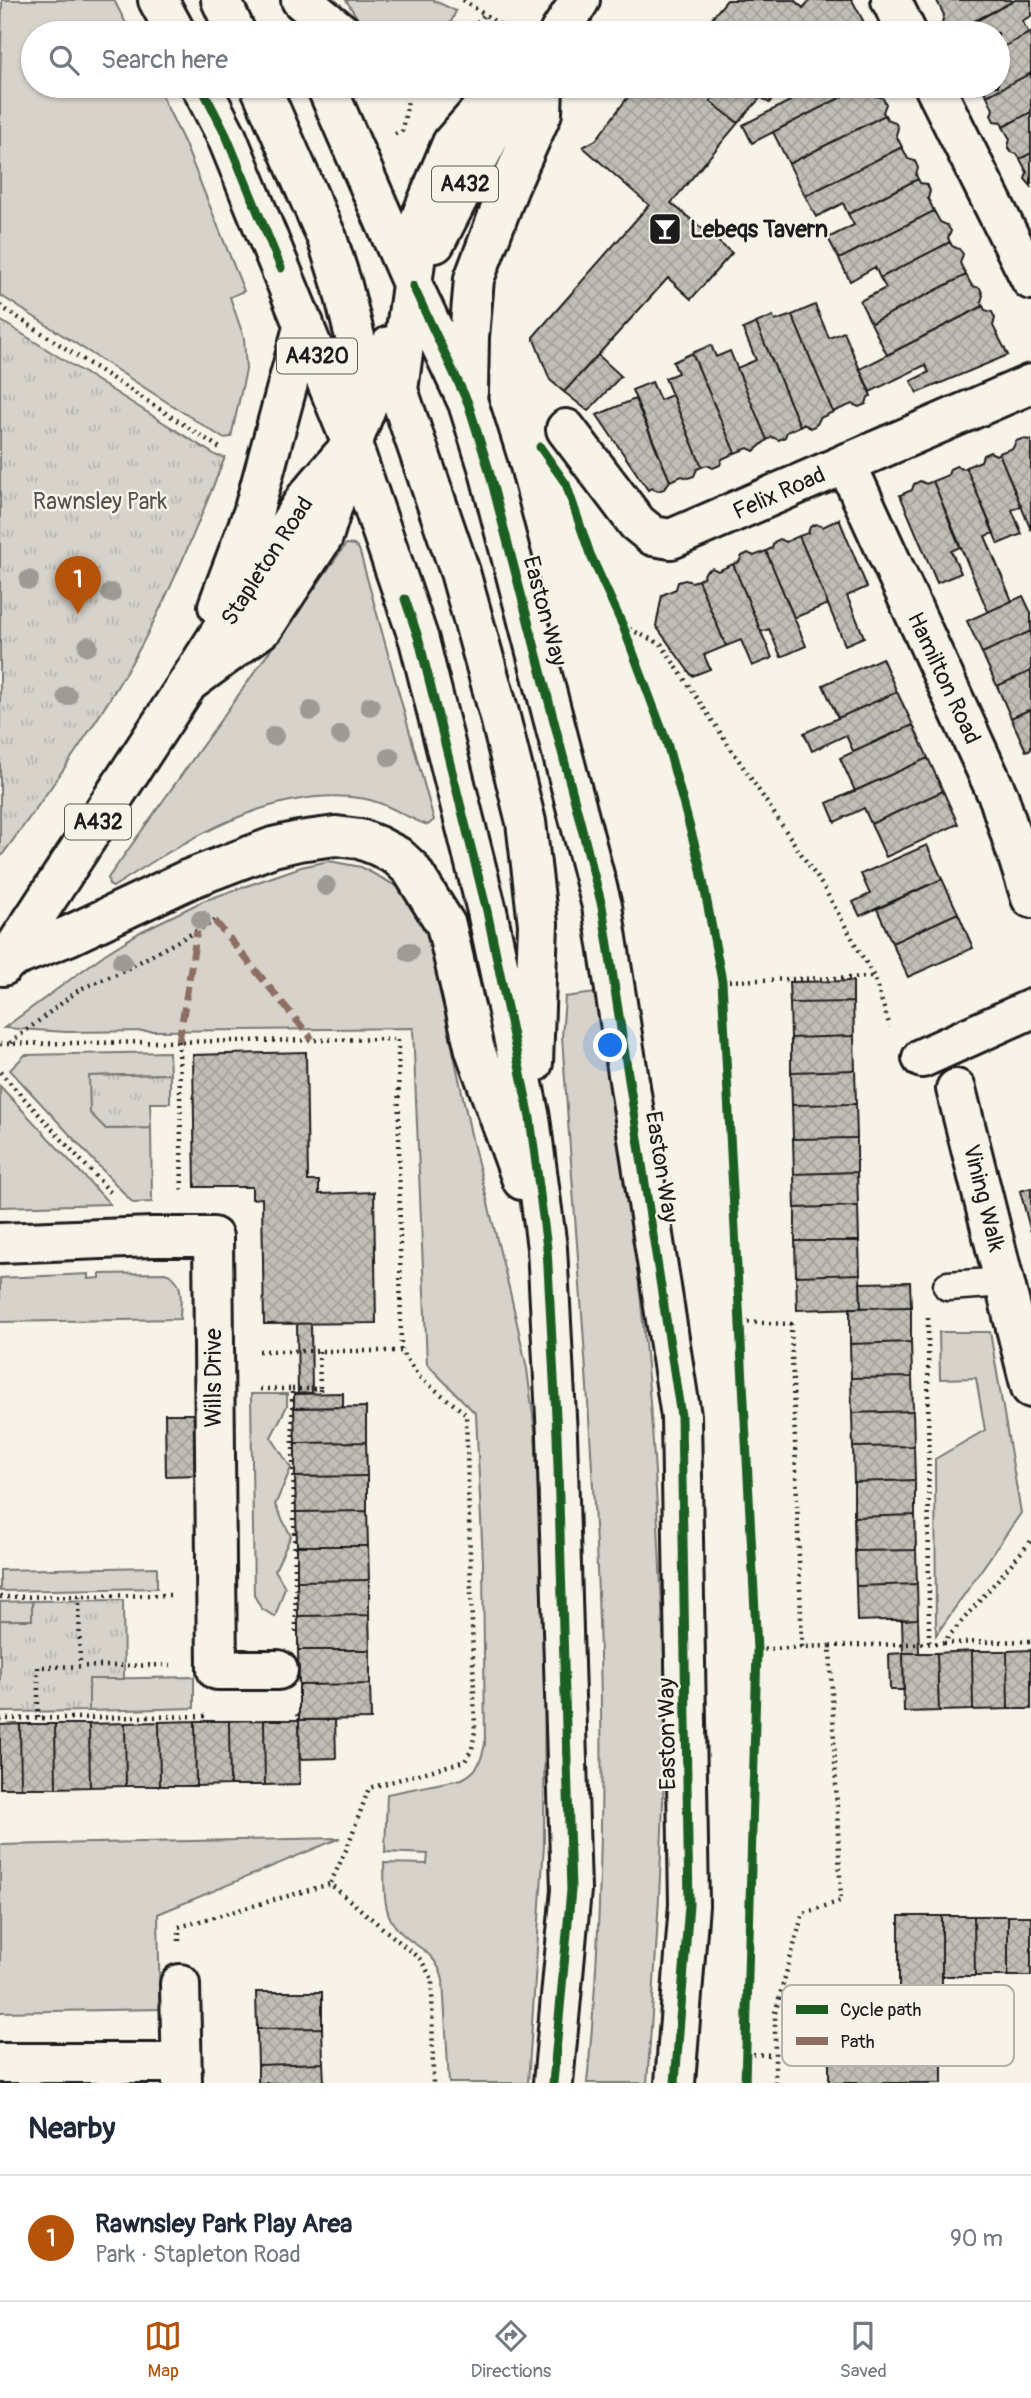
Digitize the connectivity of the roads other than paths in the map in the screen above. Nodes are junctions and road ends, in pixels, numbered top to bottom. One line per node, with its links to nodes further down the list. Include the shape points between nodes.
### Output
1 (158, 0): 7 (main road)
2 (221, 0): 8 (main road)
3 (290, 0): 9 (main road)
4 (301, 0): 10 (main road)
5 (580, 0): 11 (main road)
6 (891, 0): 12 (main road)
7 (169, 21)
8 (231, 21)
9 (299, 21)
10 (327, 21)
11 (567, 21)
12 (902, 21)
13 (207, 98): 22 (main road, A4320)
14 (265, 98): 26 (main road, via 327,238 342,285 355,337)
15 (331, 98): 21 (main road, Easton Way)
16 (491, 98): 21 (main road, Stapleton Road / A432, via 452,143 421,217)
17 (514, 98): 21 (main road, Stapleton Road / A432)
18 (543, 98): 24 (main road, via 542,113 474,279)
19 (940, 98): 20 (main road)
20 (1031, 281)
21 (413, 286): 24 (main road, Easton Way); 26 (main road, Stapleton Road); 34 (main road, via 398,390 460,572 526,822 538,924)
22 (304, 324): 26 (main road, A4320); 28 (main road, via 253,513)
23 (1031, 384): 27 (main road, Felix Road)
24 (468, 402): 45 (main road, Easton Way, via 602,906 681,1416 689,1905)
25 (566, 429): 27 (main road, Felix Road, via 637,523 662,539 682,535)
26 (352, 444): 28 (main road, Stapleton Road / A432, via 323,537 264,627); 34 (main road, A4320, via 419,640 487,911)
27 (846, 463): 29 (main road, Hamilton Road, via 999,798)
28 (188, 683): 30 (main road, Stapleton Road / A432)
29 (1031, 898)
30 (4, 965): 36 (main road, via 190,879 274,847 323,836 349,836 397,856 421,881 446,925 475,1050)
31 (1031, 1009): 32 (main road)
32 (922, 1058)
33 (956, 1089): 37 (main road, Vining Walk)
34 (530, 1118): 36 (main road, A4320)
35 (0, 1243): 40 (main road, Wills Drive, via 213,1237 217,1667)
36 (547, 1248): 44 (main road, A4320, via 571,1890)
37 (1005, 1282): 38 (lane); 39 (main road, Vining Walk)
38 (948, 1286)
39 (1031, 1388)
40 (287, 1685)
41 (180, 1984): 43 (main road)
42 (0, 2063): 43 (main road)
43 (182, 2073)
44 (553, 2083)
45 (675, 2083)

